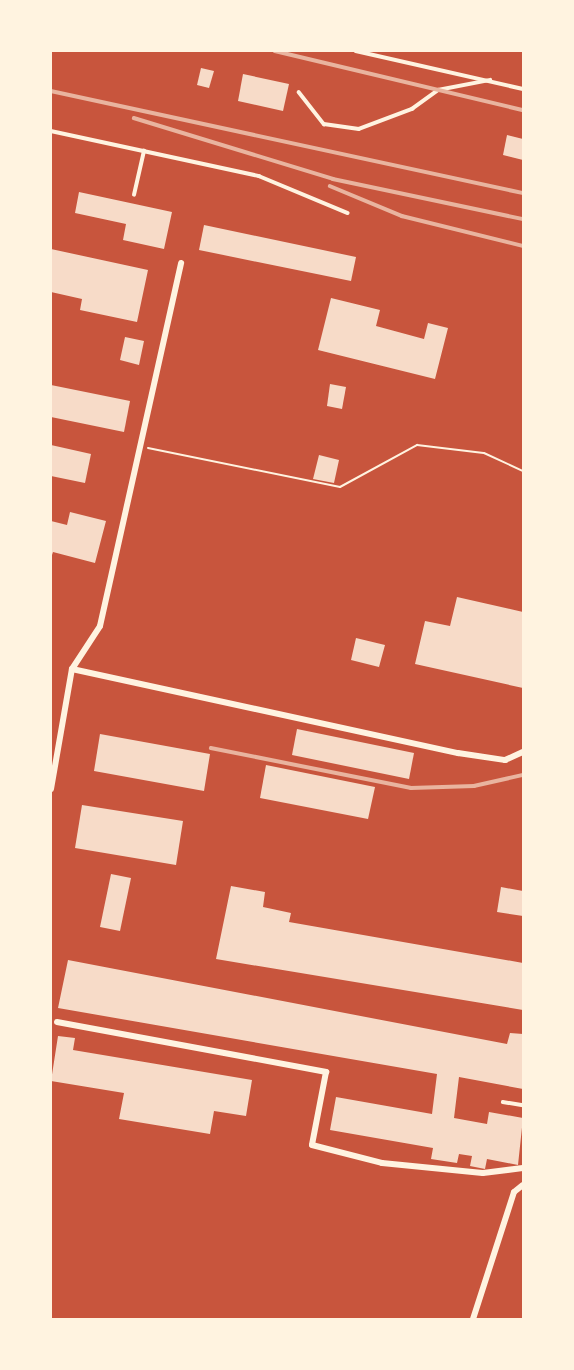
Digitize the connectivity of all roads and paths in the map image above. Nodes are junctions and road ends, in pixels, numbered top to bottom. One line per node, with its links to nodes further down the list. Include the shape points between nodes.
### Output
1 (356, 51): 2 (lane)
2 (490, 80): 3 (lane); 4 (lane, via 438,90 402,114 359,129 324,124)
3 (523, 89)
4 (299, 92)
5 (51, 131): 6 (lane)
6 (144, 151): 7 (lane); 8 (lane, via 259,176)
7 (134, 195)
8 (348, 213)
9 (181, 263): 10 (street)
10 (140, 446): 11 (path, via 340,487 416,445 484,453); 12 (street, via 100,626)
11 (523, 471)
12 (72, 670): 13 (street, via 458,753 505,760); 14 (street)
13 (523, 752)
14 (51, 789)
15 (57, 1023): 18 (street, via 326,1072 312,1145 382,1163 482,1172)
16 (503, 1102): 17 (lane)
17 (523, 1105)
18 (523, 1168)
19 (523, 1185): 20 (street, via 514,1192)
20 (473, 1319)

